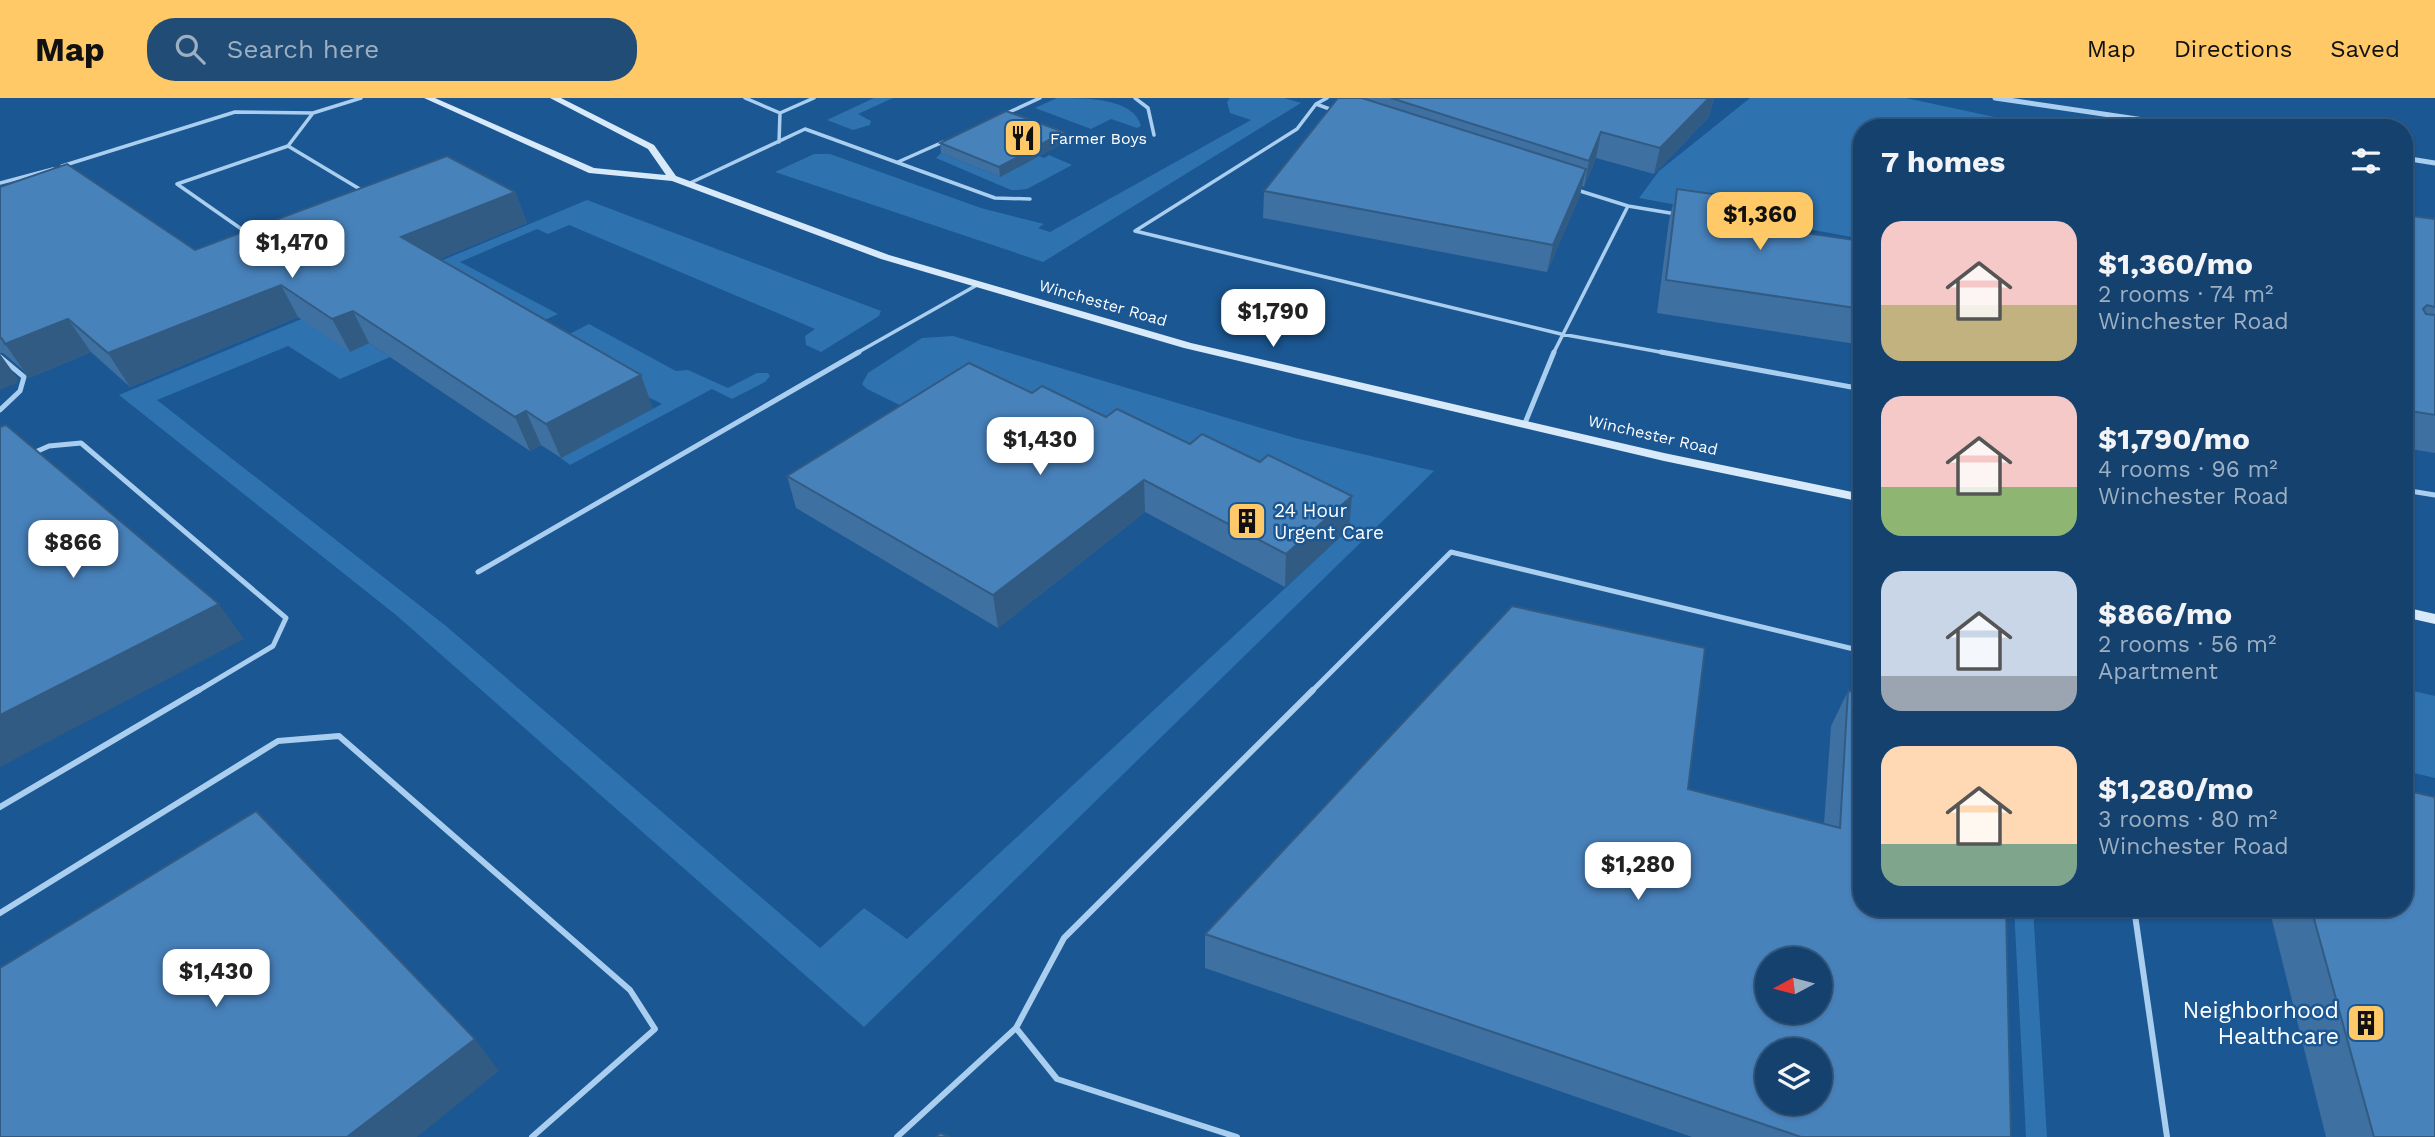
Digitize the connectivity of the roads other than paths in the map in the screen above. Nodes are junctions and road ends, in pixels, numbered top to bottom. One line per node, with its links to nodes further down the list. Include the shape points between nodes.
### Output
1 (361, 98): 11 (lane)
2 (428, 98): 23 (main road, Winchester Road, via 592,171)
3 (554, 98): 23 (main road, via 651,147)
4 (745, 98): 12 (lane)
5 (814, 98): 12 (lane)
6 (1040, 98): 14 (lane)
7 (1135, 98): 16 (lane, via 1153,114)
8 (1327, 98): 10 (lane)
9 (1995, 98): 15 (street)
10 (1316, 104): 13 (lane); 33 (lane, via 1297,128 1135,231)
11 (313, 113): 19 (lane); 24 (lane, via 235,112)
12 (780, 113): 18 (lane)
13 (1342, 113)
14 (998, 117)
15 (2137, 119)
16 (1154, 135)
17 (947, 141): 21 (lane)
18 (779, 142): 21 (lane, via 805,130); 25 (lane)
19 (288, 146): 27 (lane, via 365,192); 31 (lane, via 177,184)
20 (2413, 159): 22 (street)
21 (897, 162): 28 (lane, via 995,198)
22 (2435, 163)
23 (673, 178): 25 (main road, Winchester Road)
24 (0, 183)
25 (688, 184): 32 (main road, Winchester Road, via 885,257)
26 (1576, 190): 29 (lane)
27 (352, 197)
28 (1030, 199)
29 (1628, 206): 30 (lane); 33 (lane)
30 (1683, 216)
31 (252, 236)
32 (977, 285): 37 (main road, Winchester Road, via 1188,346); 42 (lane)
33 (1561, 334): 35 (lane); 37 (lane)
34 (0, 357): 36 (lane, via 24,377 20,391)
35 (1853, 387)
36 (0, 410)
37 (1525, 423): 41 (main road, Winchester Road)
38 (24, 457): 46 (lane, via 49,446 81,443 286,618 273,646)
39 (2413, 491): 40 (lane)
40 (2435, 495)
41 (1853, 496)
42 (478, 572)
43 (2413, 614): 44 (main road)
44 (2435, 619)
45 (1853, 649): 49 (lane, via 1451,552 1064,938)
46 (0, 807)
47 (0, 913): 50 (lane, via 278,741 339,736 630,990 655,1030)
48 (2135, 917): 53 (lane)
49 (1016, 1028): 51 (lane); 52 (lane, via 1057,1079)
50 (532, 1137)
51 (897, 1137)
52 (1237, 1137)
53 (2167, 1137)

